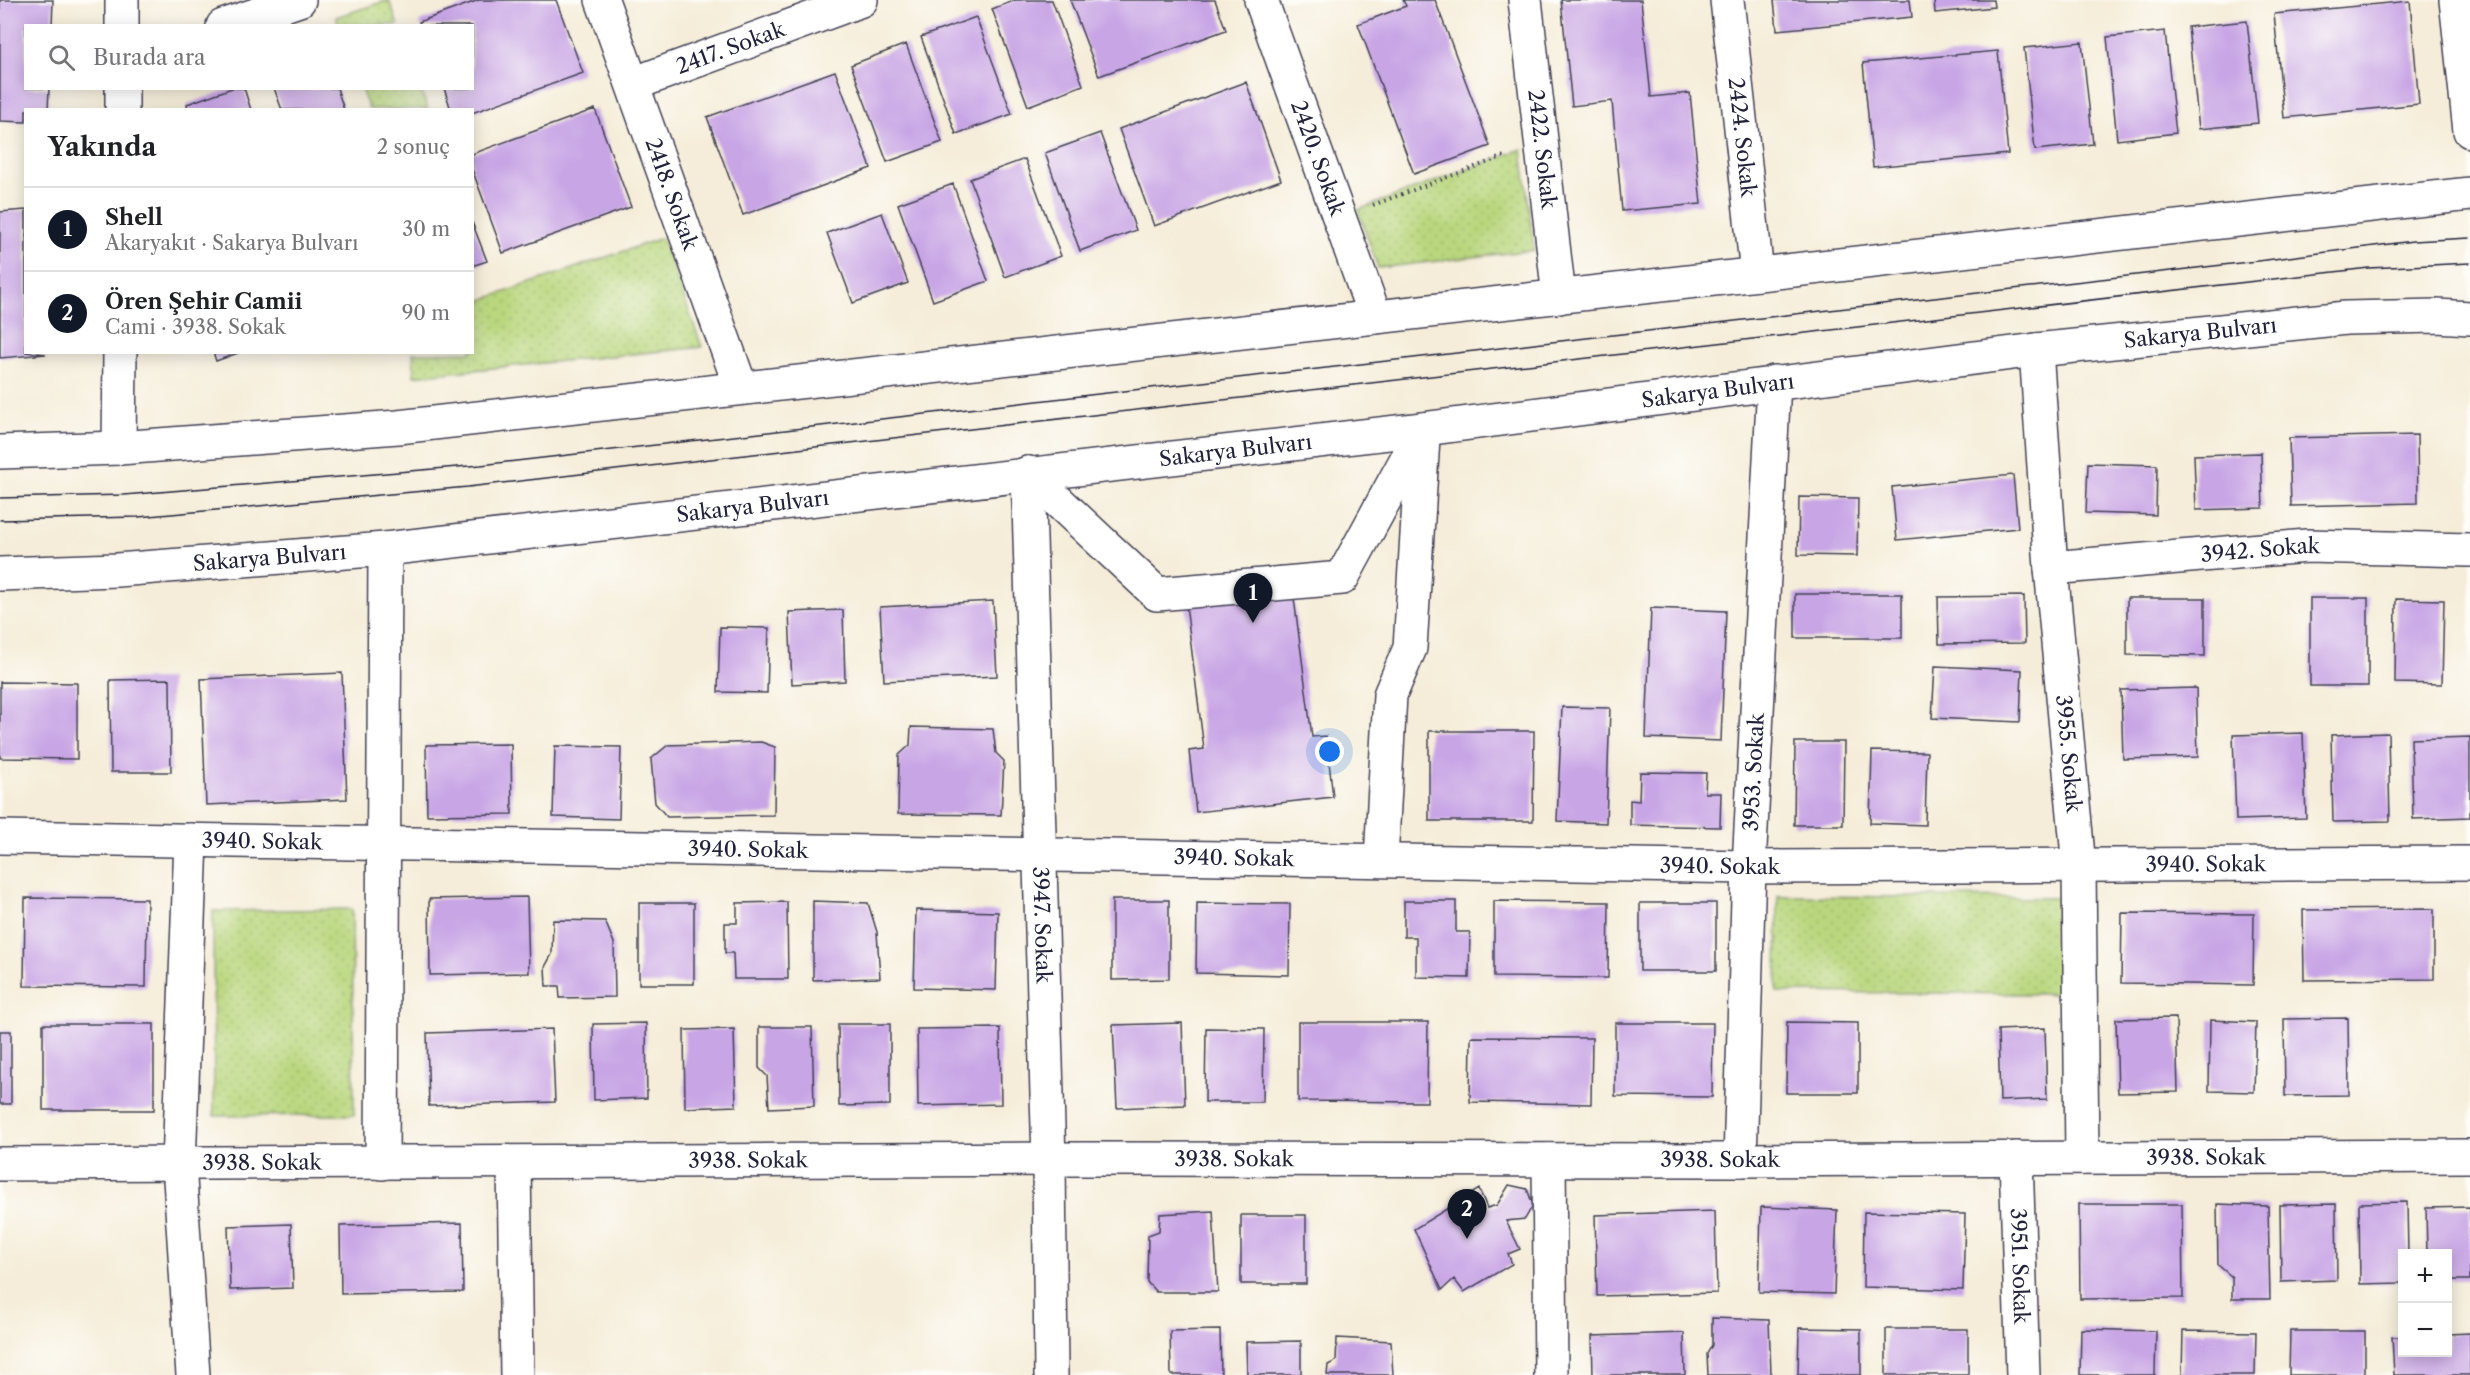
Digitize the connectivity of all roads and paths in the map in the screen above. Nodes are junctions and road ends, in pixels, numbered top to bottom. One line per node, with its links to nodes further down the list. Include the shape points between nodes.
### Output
1 (122, 0): 9 (street)
2 (299, 0): 10 (street)
3 (602, 0): 11 (street, 2418. Sokak)
4 (861, 0): 11 (street, 2417. Sokak)
5 (1261, 0): 17 (street, 2420. Sokak)
6 (1525, 0): 15 (street, 2422. Sokak)
7 (1727, 0): 18 (street, 2424. Sokak)
8 (2456, 0): 14 (street)
9 (122, 24)
10 (229, 24)
11 (633, 84): 25 (street, 2418. Sokak)
12 (122, 90): 13 (street)
13 (122, 108)
14 (2470, 131)
15 (1541, 142): 17 (path); 19 (street, 2422. Sokak)
16 (2470, 194): 18 (street)
17 (1339, 217): 20 (street, 2420. Sokak)
18 (1757, 274): 19 (street)
19 (1559, 297): 20 (street)
20 (1375, 317): 25 (street)
21 (2470, 318): 22 (street, Sakarya Bulvarı, via 2346,318)
22 (2036, 350): 24 (street, Sakarya Bulvarı); 32 (street, 3955. Sokak)
23 (120, 354): 27 (street)
24 (1774, 382): 26 (street, Sakarya Bulvarı); 40 (street, 3953. Sokak)
25 (741, 388): 27 (street, via 398,427)
26 (1423, 429): 29 (street, Sakarya Bulvarı); 29 (street, via 1342,578 1157,594); 38 (street, via 1410,648 1390,695)
27 (119, 448): 28 (street)
28 (0, 452)
29 (1029, 473): 30 (street, Sakarya Bulvarı); 37 (street, 3947. Sokak)
30 (385, 549): 33 (street, Sakarya Bulvarı, via 117,570); 36 (street)
31 (2470, 550): 32 (street, 3942. Sokak, via 2307,546)
32 (2051, 568): 41 (street, 3955. Sokak)
33 (0, 574)
34 (0, 837): 35 (street, 3940. Sokak)
35 (190, 840): 36 (street, 3940. Sokak); 51 (street)
36 (382, 843): 37 (street, 3940. Sokak); 48 (street)
37 (1042, 855): 38 (street, 3940. Sokak); 45 (street, 3947. Sokak)
38 (1382, 860): 40 (street, 3940. Sokak)
39 (2470, 863): 41 (street, 3940. Sokak)
40 (1749, 867): 41 (street, 3940. Sokak); 47 (street, 3953. Sokak)
41 (2079, 867): 44 (street, 3955. Sokak)
42 (2470, 1155): 44 (street, 3938. Sokak)
43 (2016, 1158): 44 (street, 3938. Sokak); 47 (street, 3938. Sokak); 56 (street, 3951. Sokak)
44 (2082, 1158)
45 (1049, 1160): 46 (street, 3938. Sokak); 49 (street, 3938. Sokak); 54 (street, 3947. Sokak)
46 (1549, 1160): 47 (street, 3938. Sokak); 55 (street)
47 (1740, 1160)
48 (382, 1163): 49 (street, 3938. Sokak); 51 (street, 3938. Sokak)
49 (514, 1163): 53 (street)
50 (0, 1164): 51 (street, 3938. Sokak)
51 (178, 1164): 52 (street)
52 (193, 1375)
53 (517, 1375)
54 (1051, 1375)
55 (1551, 1375)
56 (2023, 1375)

